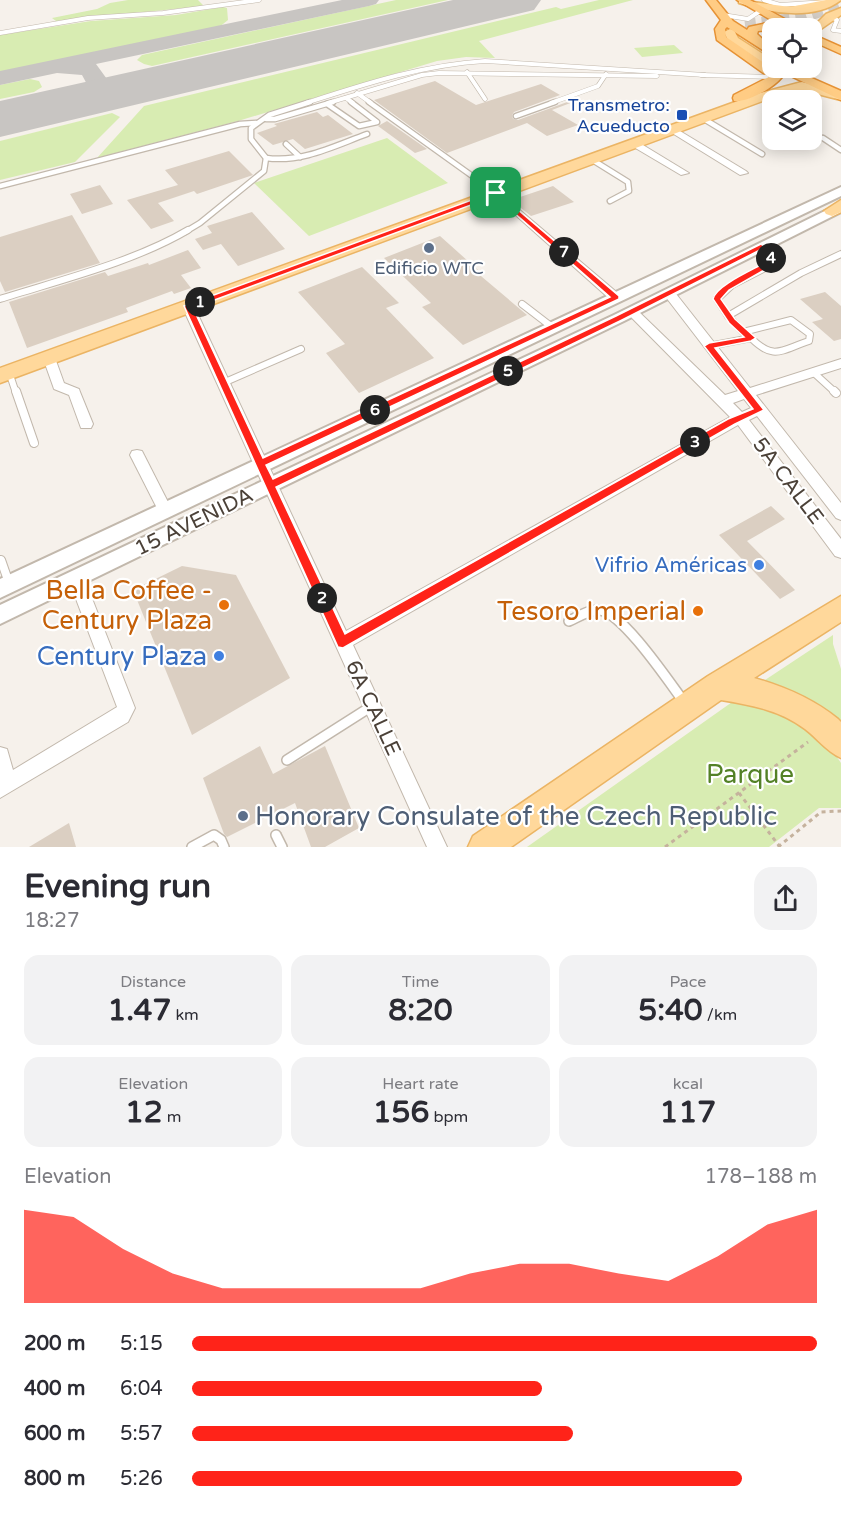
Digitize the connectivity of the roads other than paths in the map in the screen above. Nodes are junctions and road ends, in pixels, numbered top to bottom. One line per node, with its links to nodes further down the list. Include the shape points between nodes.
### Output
1 (259, 0): 14 (lane, via 88,18)
2 (711, 0): 8 (highway)
3 (742, 1): 4 (main road, via 790,11 810,9); 5 (highway)
4 (828, 1): 5 (lane)
5 (762, 5): 8 (lane, via 755,17); 9 (highway)
6 (841, 11): 7 (main road)
7 (830, 16): 10 (main road); 12 (lane, via 837,20)
8 (723, 17): 20 (highway); 22 (highway, via 721,38)
9 (775, 18)
10 (822, 25)
11 (762, 27): 18 (highway, via 751,30)
12 (837, 30): 15 (lane); 16 (lane)
13 (730, 32): 21 (main road, via 733,40)
14 (0, 33)
15 (822, 33)
16 (841, 38)
17 (822, 40): 19 (highway)
18 (762, 48)
19 (841, 51)
20 (762, 52)
21 (762, 56)
22 (762, 57)
23 (492, 61): 24 (lane); 26 (lane); 29 (lane)
24 (450, 63): 27 (lane); 35 (lane)
25 (762, 65): 31 (lane)
26 (608, 69): 30 (lane); 31 (lane)
27 (453, 72): 28 (lane); 37 (lane, via 422,75)
28 (467, 72): 29 (lane); 40 (lane)
29 (486, 72): 30 (lane)
30 (606, 75): 31 (lane); 42 (lane, via 598,86)
31 (705, 75)
32 (786, 78): 50 (main road, via 657,130)
33 (804, 78): 38 (highway)
34 (818, 78): 36 (highway)
35 (352, 90): 37 (lane); 43 (lane)
36 (841, 90)
37 (359, 95): 39 (lane); 60 (lane)
38 (841, 96): 44 (main road, via 798,86)
39 (346, 99): 41 (lane); 41 (lane, via 376,122 359,126)
40 (485, 99)
41 (327, 104): 43 (lane)
42 (516, 116)
43 (264, 119): 45 (lane)
44 (704, 119): 46 (main road); 52 (lane)
45 (256, 123): 54 (lane, via 251,128 251,139); 58 (lane)
46 (675, 131): 50 (main road); 57 (street)
47 (367, 134): 53 (lane)
48 (823, 138): 51 (lane)
49 (286, 144): 53 (lane)
50 (635, 144): 55 (main road); 56 (street)
51 (841, 150)
52 (762, 154)
53 (300, 157): 54 (lane, via 282,162)
54 (266, 158): 68 (lane, via 264,171 257,178 200,224 173,239)
55 (591, 159): 60 (main road); 61 (lane, via 630,186 629,191)
56 (684, 173)
57 (743, 173)
58 (0, 186)
59 (841, 191): 67 (street, 15 AVENIDA)
60 (496, 193): 67 (street); 70 (main road)
61 (610, 201)
62 (838, 208): 63 (street, 15 AVENIDA)
63 (761, 247): 66 (street, 15 AVENIDA); 72 (lane, via 770,255 769,266 718,296)
64 (838, 255): 65 (lane); 72 (lane)
65 (841, 262)
66 (669, 293): 71 (street, 15 AVENIDA); 76 (street, 5A CALLE)
67 (616, 297): 73 (street, 15 AVENIDA)
68 (0, 299)
69 (522, 304): 73 (lane)
70 (188, 306): 78 (main road); 82 (street, 6A CALLE)
71 (632, 312): 85 (street, 5A CALLE); 92 (street, 15 AVENIDA)
72 (728, 316): 74 (lane)
73 (552, 327): 91 (street, 15 AVENIDA)
74 (743, 332): 75 (lane); 75 (lane, via 791,320 811,338 771,353)
75 (751, 338): 76 (lane)
76 (709, 346): 83 (street, 5A CALLE)
77 (301, 349): 82 (lane)
78 (49, 358): 81 (main road); 88 (street, via 59,386 74,392)
79 (841, 363): 80 (street)
80 (813, 372): 83 (street); 84 (lane)
81 (4, 374): 89 (lane)
82 (223, 383): 91 (street, 6A CALLE)
83 (746, 393): 85 (street); 86 (street, 5A CALLE)
84 (836, 393)
85 (723, 401): 87 (street, 5A CALLE)
86 (759, 410): 87 (street); 94 (street, 5A CALLE)
87 (740, 418): 95 (street, 5A CALLE); 102 (street)
88 (86, 424)
89 (34, 443)
90 (137, 455): 93 (street)
91 (260, 464): 92 (street, 6A CALLE); 93 (street, 15 AVENIDA)
92 (270, 485): 97 (street, 15 AVENIDA); 102 (street, 6A CALLE)
93 (165, 510): 98 (street, 15 AVENIDA)
94 (841, 514)
95 (841, 551)
96 (1, 560): 98 (lane)
97 (76, 578): 100 (street, 15 AVENIDA); 109 (street, via 126,708 122,716)
98 (5, 587)
99 (838, 610): 103 (main road)
100 (0, 615)
101 (569, 621): 105 (lane, via 596,610 612,614)
102 (343, 642): 104 (street, 6A CALLE)
103 (718, 686): 105 (main road); 106 (main road, via 756,691 788,702 803,709)
104 (372, 706): 108 (lane); 114 (street, 6A CALLE)
105 (688, 707): 115 (main road)
106 (834, 735)
107 (0, 756): 109 (street)
108 (287, 760)
109 (3, 786)
110 (276, 835): 113 (lane)
111 (192, 847): 112 (lane, via 216,835)
112 (225, 847)
113 (282, 847)
114 (437, 847)
115 (483, 847)

